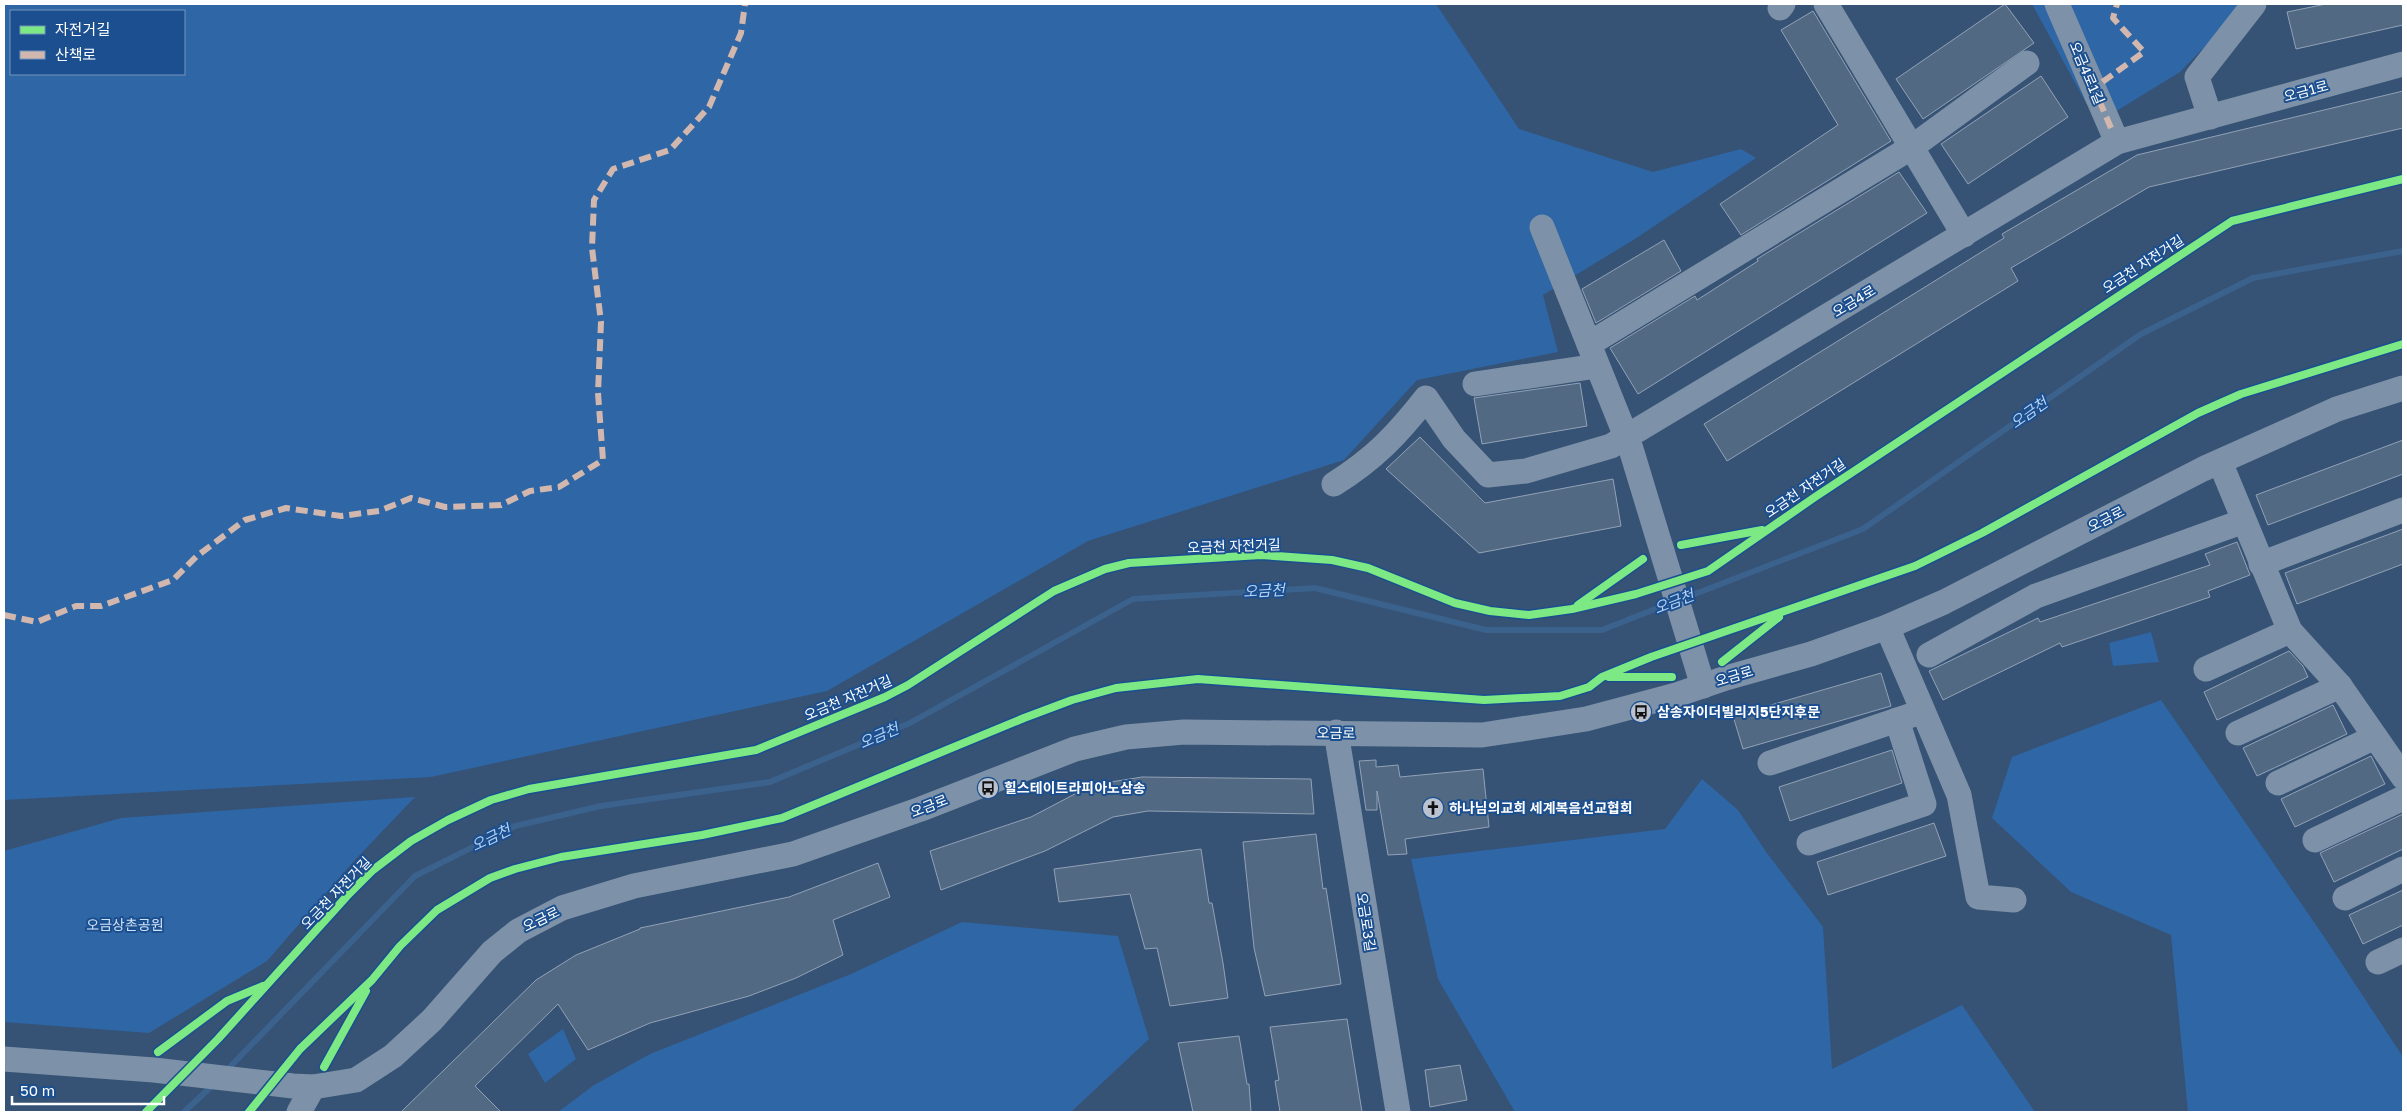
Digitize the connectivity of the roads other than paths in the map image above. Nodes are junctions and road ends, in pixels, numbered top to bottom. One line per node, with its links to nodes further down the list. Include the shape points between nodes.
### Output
1 (1826, 4): 8 (street)
2 (2057, 4): 7 (street, 오금4로1길)
3 (2254, 4): 6 (street, via 2197,77)
4 (2027, 63): 8 (street)
5 (2403, 64): 6 (street, 오금1로)
6 (2210, 117): 7 (street, 오금4로)
7 (2117, 142): 10 (street, 오금4로)
8 (1912, 147): 10 (street); 11 (street)
9 (1542, 227): 11 (street)
10 (1964, 235): 14 (street, 오금4로)
11 (1593, 355): 12 (street); 14 (street)
12 (1474, 384)
13 (2403, 388): 15 (street, 오금로, via 2336,409)
14 (1626, 437): 16 (street, 오금4로, via 1611,446 1526,470 1488,475 1454,439 1426,398 1375,456); 24 (street)
15 (2220, 462): 18 (street); 20 (street, 오금로, via 1944,602)
16 (1334, 484)
17 (2403, 510): 19 (street)
18 (2244, 520): 19 (street); 22 (street, via 2036,596)
19 (2261, 564): 21 (street)
20 (1887, 627): 24 (street, 오금로, via 1811,654); 26 (street)
21 (2290, 630): 23 (street); 25 (street)
22 (1929, 655)
23 (2206, 669)
24 (1703, 686): 28 (street, 오금로, via 1586,719 1482,735)
25 (2340, 686): 29 (street); 30 (street)
26 (1924, 711): 27 (street); 39 (street, via 1959,795 1978,898)
27 (1897, 720): 31 (street); 36 (street, via 1924,804)
28 (1336, 732): 43 (street, 오금로, via 1184,732 1126,737 1075,749 793,854 634,886 562,908 518,931 492,952 432,1020 393,1056 356,1080); 45 (street, 오금로3길)
29 (2238, 733)
30 (2375, 737): 32 (street); 33 (street)
31 (1770, 763)
32 (2403, 777)
33 (2278, 783)
34 (2403, 798): 35 (street)
35 (2315, 840)
36 (1809, 843)
37 (2403, 869): 38 (street)
38 (2345, 898)
39 (2014, 900)
40 (2403, 950): 41 (street)
41 (2378, 962)
42 (4, 1059): 43 (street, 오금로, via 154,1070)
43 (303, 1087): 44 (street)
44 (300, 1112)
45 (1398, 1112)

